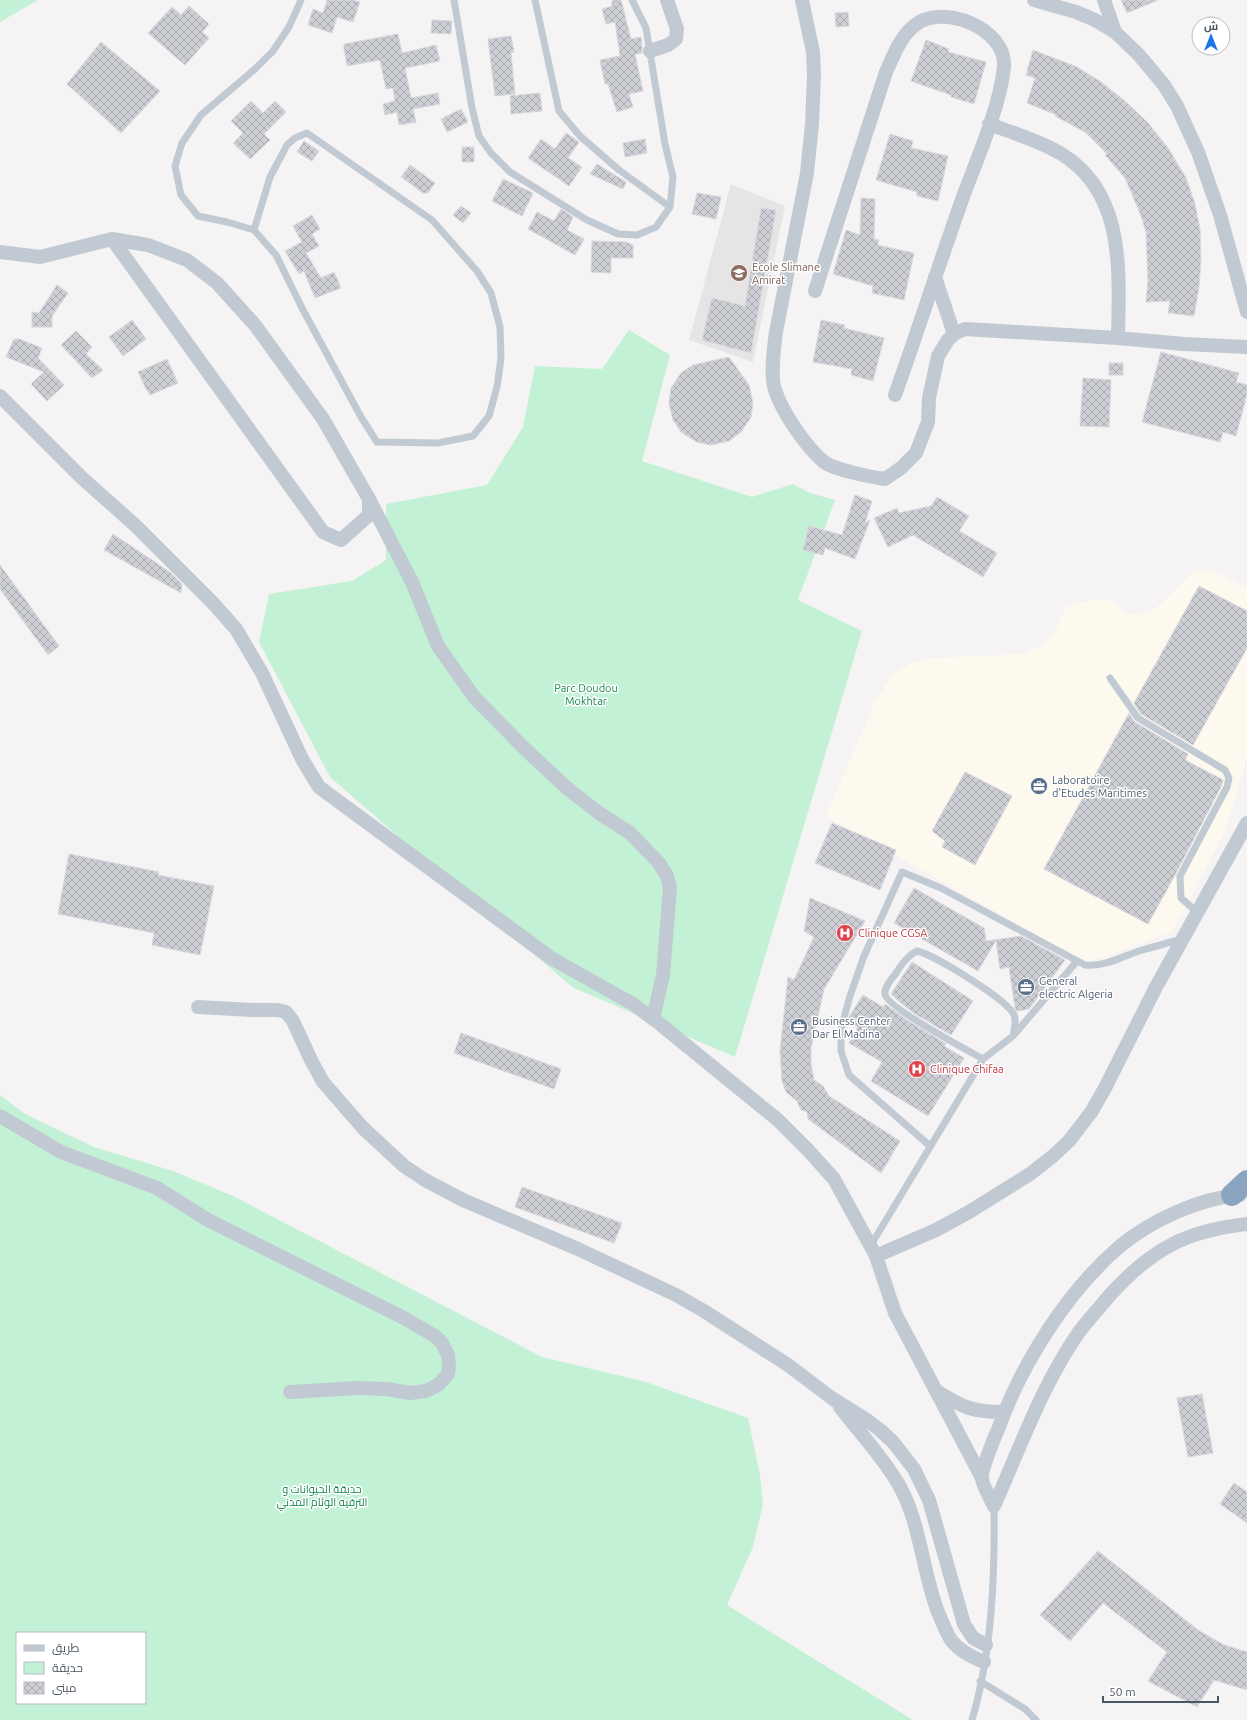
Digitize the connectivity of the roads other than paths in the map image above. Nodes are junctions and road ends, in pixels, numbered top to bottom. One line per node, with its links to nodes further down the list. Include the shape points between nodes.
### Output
1 (301, 0): 13 (lane, via 289,27 273,51 201,115 182,144 175,166 181,195 198,216)
2 (454, 0): 12 (lane, via 479,136 510,172 587,220 618,234 636,235 656,227)
3 (535, 0): 12 (lane, via 559,111 580,136 619,170)
4 (632, 0): 10 (lane, via 646,28)
5 (667, 0): 10 (street, via 677,29 676,39 668,45)
6 (802, 0): 19 (street, via 813,52 812,124 806,181 773,355 775,389 796,432 825,462 861,476 885,479 916,453 928,422 929,398 938,356)
7 (1034, 0): 9 (street, via 1076,12)
8 (1104, 0): 9 (street)
9 (1115, 32): 18 (street, via 1139,55 1164,85 1188,127 1220,215)
10 (650, 51): 12 (lane, via 665,144 673,176)
11 (989, 124): 16 (street); 17 (street, via 1004,66 1003,54 996,41 978,26 964,20 938,17 914,25 900,44 886,72); 20 (street, via 1061,153 1087,176 1097,190 1107,210 1119,263)
12 (670, 207)
13 (254, 230): 13 (lane, via 270,177 287,145 307,133 432,220 477,271 491,293 500,327 501,358 497,387 489,416 472,436 438,443 377,442 361,418 276,255)
14 (112, 239): 15 (street, via 40,257); 24 (street, via 148,246 187,260 217,283 255,325 323,419); 24 (street, via 323,532 341,540 368,515)
15 (0, 252)
16 (935, 277): 19 (street); 22 (street)
17 (815, 290)
18 (1247, 312)
19 (954, 334): 20 (street, via 965,329 976,329)
20 (1118, 338): 21 (street)
21 (1247, 347)
22 (895, 395)
23 (0, 396): 31 (street, via 82,478 142,531 236,629 262,673 302,759 319,787 551,958 633,1004)
24 (368, 499): 31 (street, via 412,582 438,646 474,697 525,750 568,789 630,833 659,863 667,876 670,888 663,975)
25 (1110, 678): 27 (lane, via 1138,718 1225,770 1229,778 1227,787 1180,876 1181,898)
26 (1247, 823): 27 (street)
27 (1196, 912): 28 (street)
28 (1182, 939): 29 (lane, via 1109,963 1092,966); 38 (street, via 1105,1088 1092,1111 1069,1141 1030,1174 969,1212 936,1230)
29 (1077, 961): 32 (lane); 35 (lane, via 941,888 902,872 864,956 850,996 841,1029 841,1051 849,1075)
30 (198, 1007): 41 (street, via 286,1012 323,1082 363,1128 404,1166 463,1200 578,1249 676,1295 788,1365)
31 (653, 1019): 38 (street, via 778,1120 808,1150 834,1179)
32 (1013, 1036): 33 (lane); 33 (lane, via 1016,1022 1014,1015 996,996 933,957 922,952 912,954 904,961 885,989 886,1000)
33 (983, 1059): 35 (lane)
34 (0, 1116): 39 (street, via 61,1152 157,1188 208,1220 409,1321 435,1336 448,1355 448,1374 438,1386 426,1391 410,1393 358,1388)
35 (930, 1146): 38 (lane)
36 (1242, 1190): 42 (street, via 1160,1220 1119,1247 1065,1306 1027,1364)
37 (1247, 1224): 44 (street, via 1190,1237 1172,1244 1137,1268 1101,1305 1079,1332 1060,1363 1023,1436)
38 (874, 1250): 40 (street, via 895,1313)
39 (290, 1392)
40 (937, 1392): 42 (street, via 973,1410); 43 (street)
41 (833, 1399): 45 (street, via 880,1430 914,1469 931,1507 964,1624 972,1638); 46 (street, via 899,1485 915,1528 935,1605 952,1640 968,1655)
42 (1004, 1412): 43 (street)
43 (982, 1478): 44 (street)
44 (994, 1506): 45 (lane, via 994,1564)
45 (986, 1645): 46 (lane)
46 (984, 1662): 47 (lane)
47 (980, 1681): 48 (lane); 49 (lane, via 1025,1709)
48 (972, 1720)
49 (1036, 1720)

